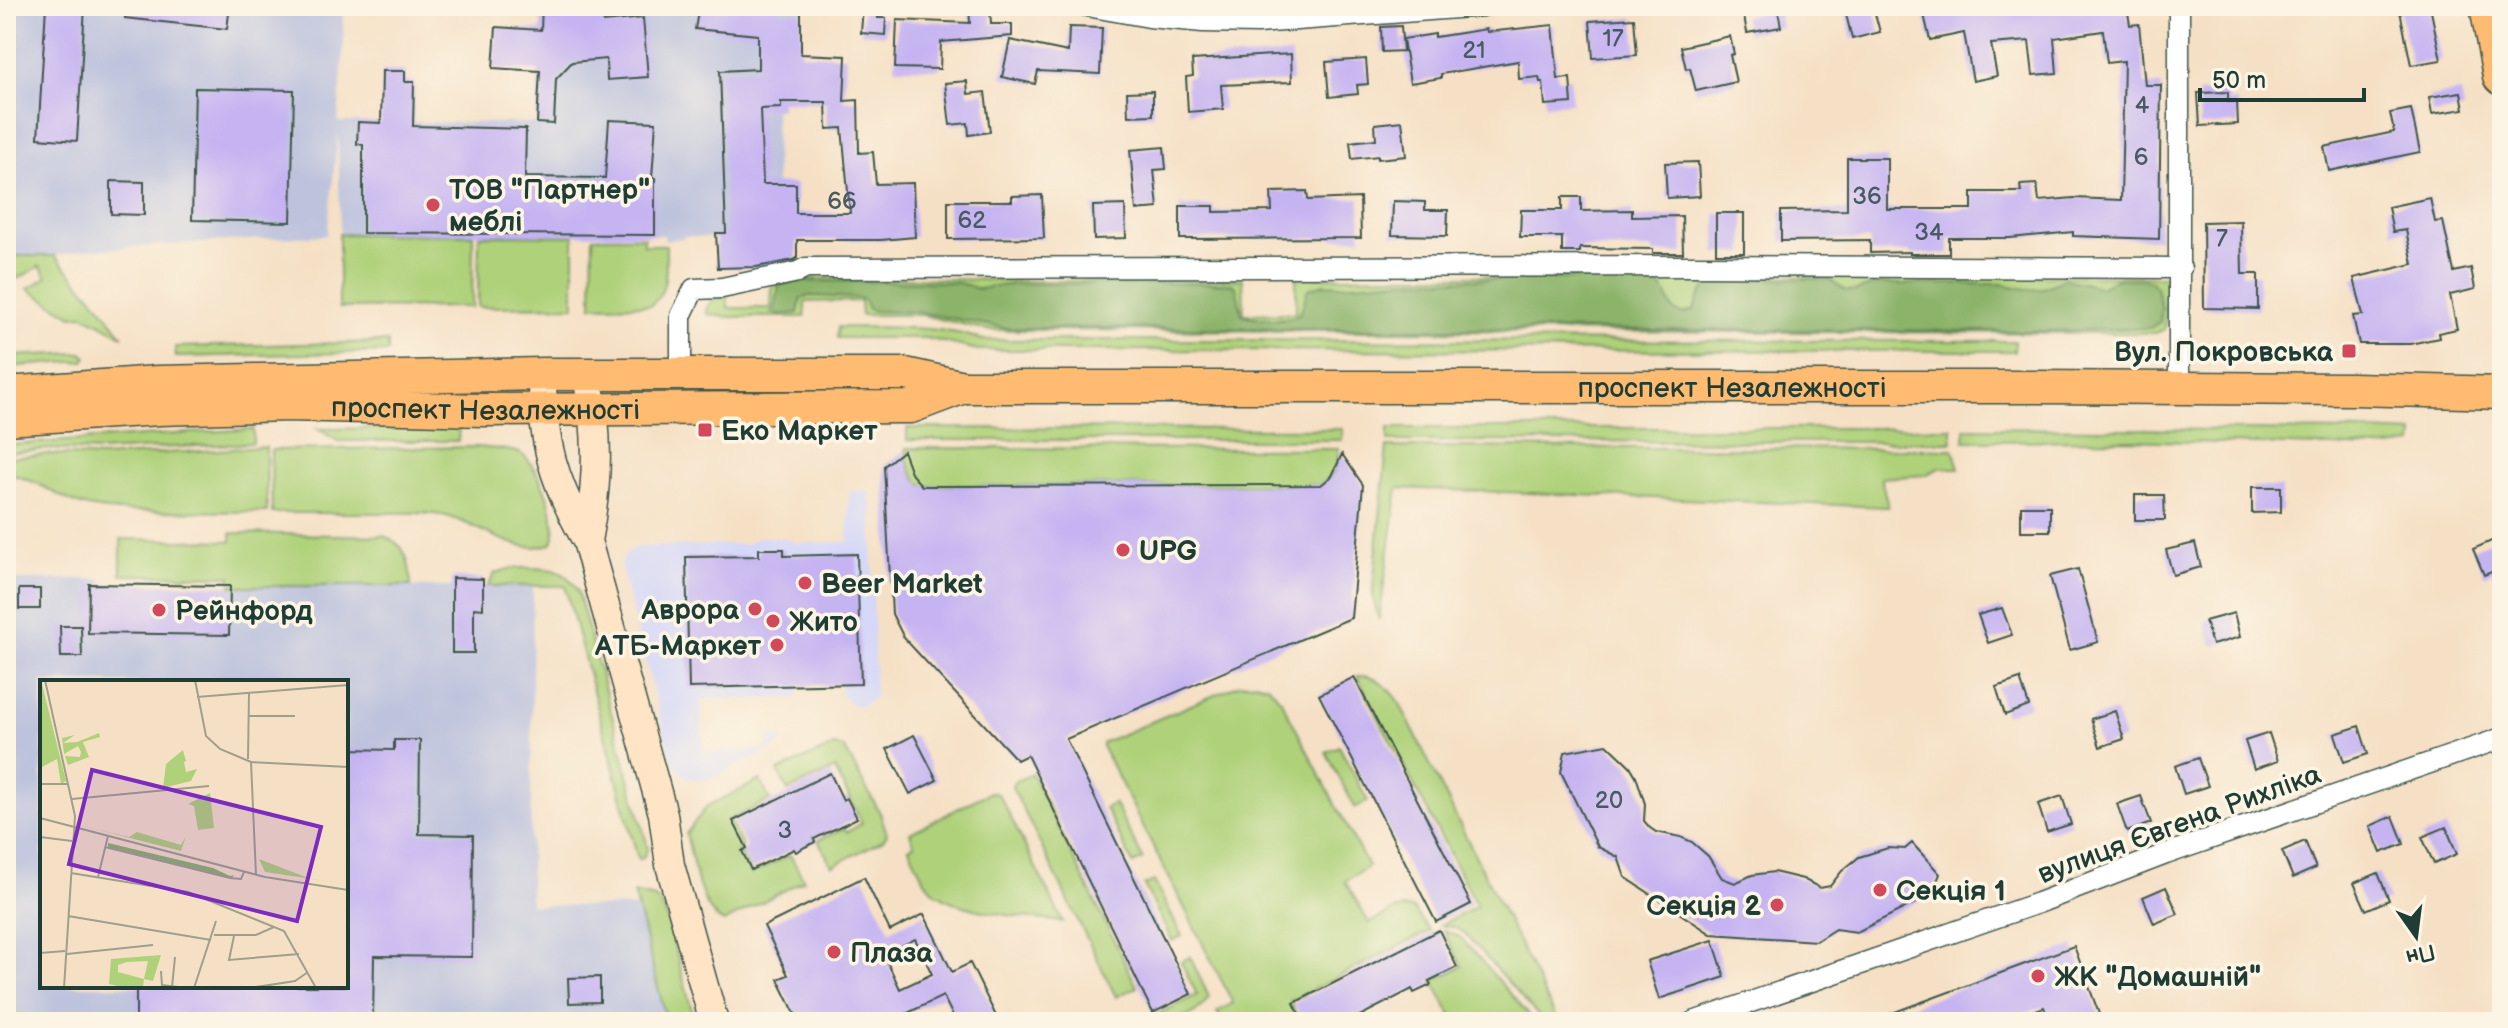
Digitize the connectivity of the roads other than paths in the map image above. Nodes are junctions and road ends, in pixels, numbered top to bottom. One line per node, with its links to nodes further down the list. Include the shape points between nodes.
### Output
1 (1087, 6): 2 (street, via 1189,21 1258,23)
2 (1483, 6)
3 (2179, 6): 6 (street)
4 (2489, 6): 5 (highway)
5 (2502, 76)
6 (2181, 268): 7 (street, via 806,268 722,288 694,289 681,316); 11 (street)
7 (681, 373): 9 (main road, проспект Незалежності); 10 (main road, проспект Незалежності, via 906,374)
8 (542, 374): 9 (main road, проспект Незалежності); 12 (main road, проспект Незалежності, via 157,382); 14 (street)
9 (586, 374): 15 (street)
10 (964, 387): 11 (main road, проспект Незалежності); 15 (main road, проспект Незалежності, via 911,407)
11 (2179, 388): 13 (main road, проспект Незалежності)
12 (6, 393)
13 (2502, 393)
14 (541, 409): 15 (main road, проспект Незалежності); 16 (main road, проспект Незалежності, via 288,405); 17 (street, via 547,448 566,504)
15 (594, 409): 17 (street, via 595,499)
16 (6, 419)
17 (587, 541): 19 (street)
18 (2502, 738): 20 (street, вулиця Євгена Рихліка)
19 (714, 1022)
20 (1693, 1022)

